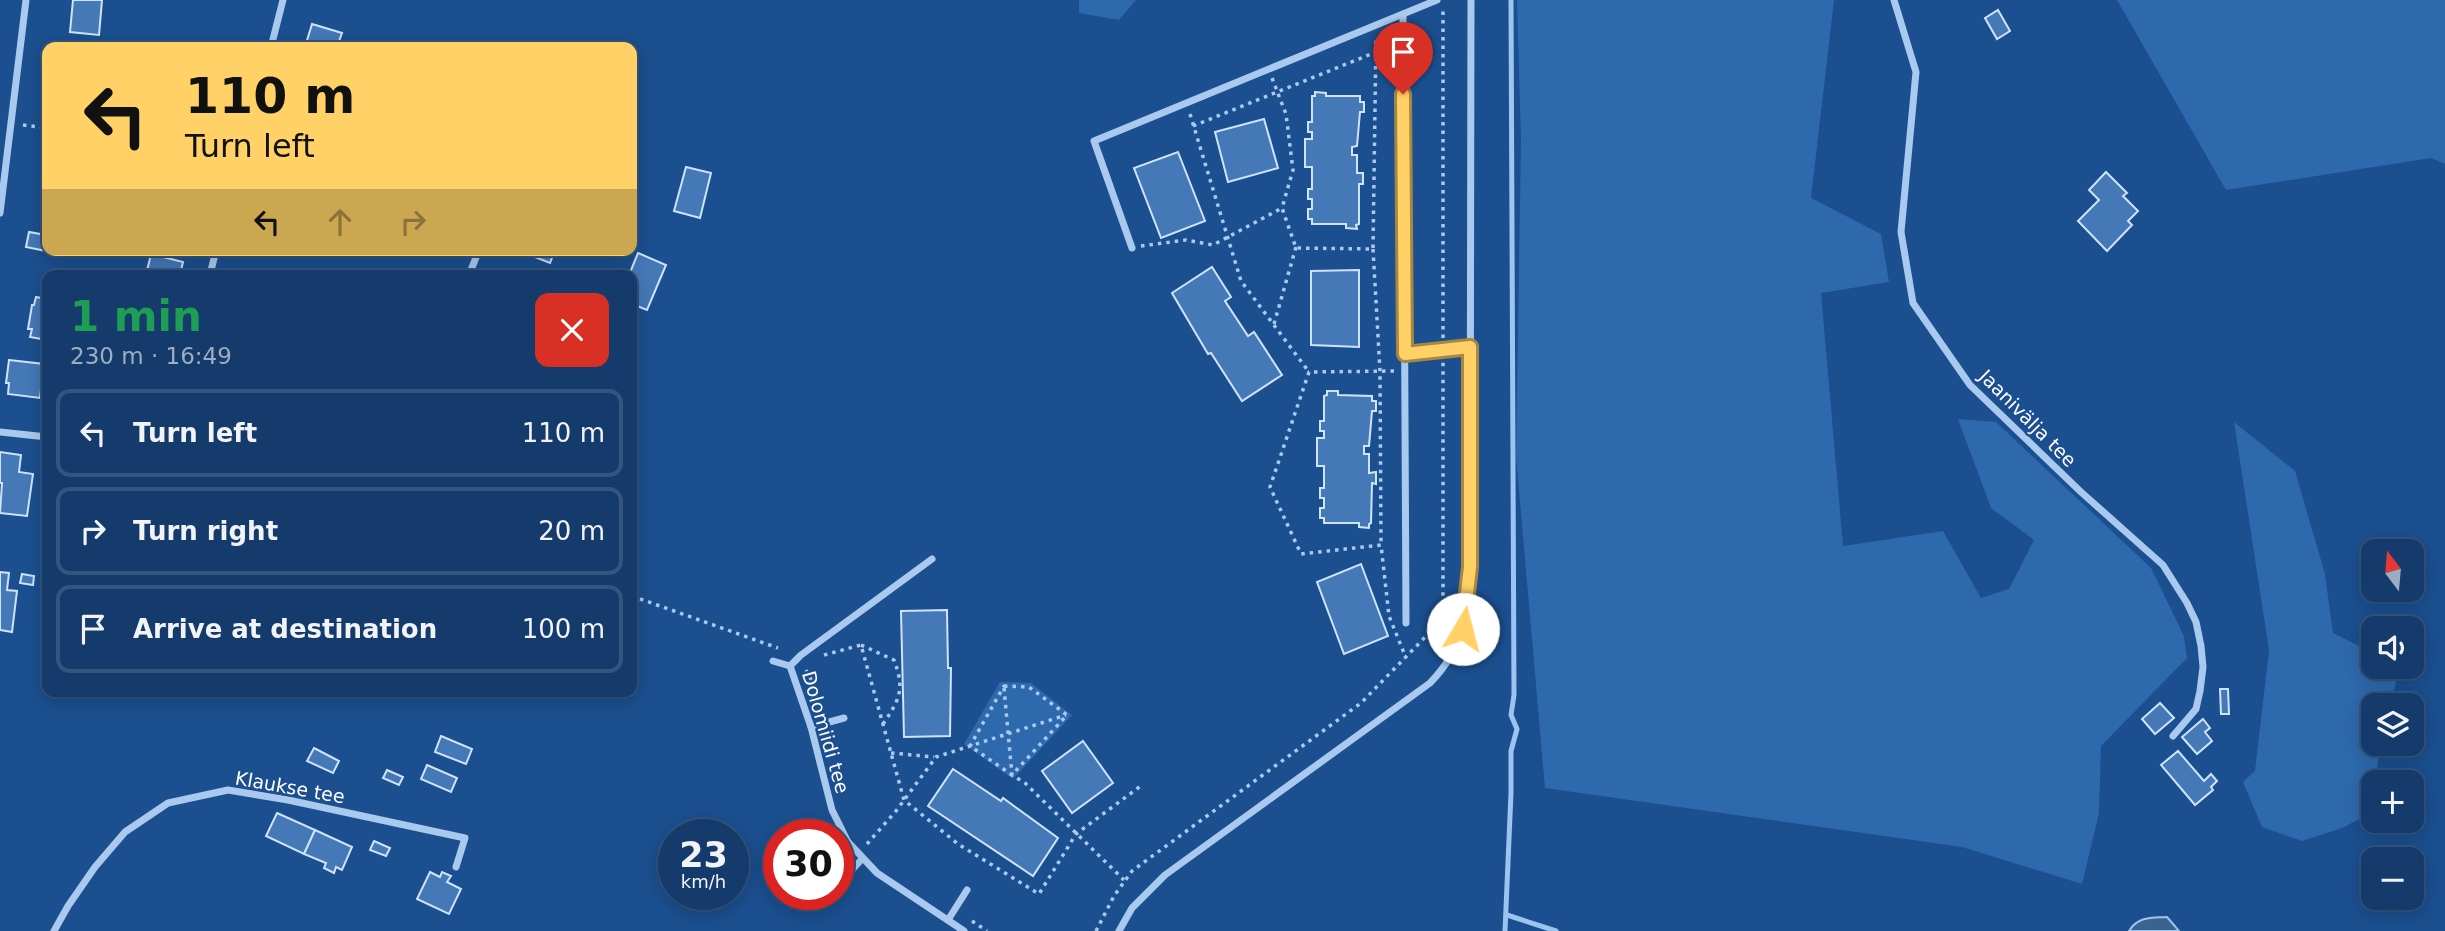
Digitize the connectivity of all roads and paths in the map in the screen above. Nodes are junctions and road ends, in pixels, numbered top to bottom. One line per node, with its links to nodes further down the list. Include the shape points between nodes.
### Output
1 (26, 0): 13 (street)
2 (283, 0): 9 (street)
3 (1437, 0): 7 (street)
4 (1443, 0): 23 (path)
5 (1471, 0): 22 (street)
6 (1894, 0): 44 (street, Jaanivälja tee, via 1916,72 1901,232 1913,303 1970,385 2163,565 2187,603 2202,646 2203,667 2196,709)
7 (1403, 16): 8 (street); 24 (street)
8 (1377, 26): 10 (path); 11 (street)
9 (272, 42)
10 (1376, 52): 14 (path); 20 (path)
11 (1268, 70): 12 (street); 16 (path, via 1286,114 1293,170)
12 (1186, 103): 14 (path); 18 (street, via 1094,141)
13 (11, 123): 15 (path); 17 (street)
14 (1193, 126): 21 (path, via 1241,281)
15 (42, 127)
16 (1282, 208): 18 (path, via 1213,245 1186,240); 19 (path)
17 (0, 213)
18 (1132, 248)
19 (1297, 248): 20 (path); 21 (path)
20 (1373, 249): 25 (path)
21 (1274, 325): 27 (path)
22 (1470, 347): 23 (street); 62 (street, via 1467,610 1445,667 1430,683 1166,875 1132,908)
23 (1443, 350): 24 (street); 34 (path, via 1443,606 1435,627)
24 (1405, 354): 26 (street)
25 (1380, 371): 26 (path); 27 (path); 30 (path)
26 (1406, 371): 32 (street)
27 (1309, 372): 30 (path, via 1270,487 1300,554)
28 (0, 432): 29 (street)
29 (42, 436)
30 (1381, 545): 34 (path, via 1389,616)
31 (932, 559): 37 (street)
32 (1406, 623)
33 (861, 645): 35 (path); 41 (path); 41 (path, via 894,660 902,680 898,702)
34 (1406, 658): 56 (path, via 1362,703)
35 (813, 660)
36 (773, 661): 37 (street, Dolomiidi tee)
37 (790, 666): 42 (street, Dolomiidi tee)
38 (1004, 686): 39 (path, via 1030,687); 43 (path); 45 (path)
39 (1067, 715): 43 (path); 48 (path)
40 (844, 718): 42 (street)
41 (883, 724): 46 (path)
42 (811, 727): 53 (street, Dolomiidi tee, via 832,810)
43 (1008, 734): 45 (path); 48 (path)
44 (2173, 736)
45 (970, 746): 47 (path); 48 (path)
46 (891, 753): 47 (path); 50 (path)
47 (936, 757): 50 (path)
48 (1012, 775): 51 (path)
49 (1142, 785): 51 (path)
50 (904, 800): 51 (path, via 958,845 1039,894); 52 (path)
51 (1076, 834): 56 (path)
52 (866, 845)
53 (862, 859): 55 (street); 58 (street, Dolomiidi tee)
54 (456, 867): 59 (street, Klaukse tee, via 466,838 228,790 168,803 125,832 95,867)
55 (854, 868)
56 (1124, 881): 61 (path)
57 (967, 890): 58 (street)
58 (948, 920): 60 (street, Dolomiidi tee)
59 (54, 931)
60 (964, 931)
61 (1096, 931)
62 (1119, 931)

